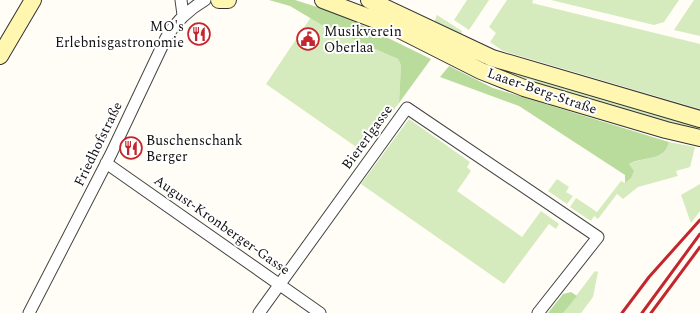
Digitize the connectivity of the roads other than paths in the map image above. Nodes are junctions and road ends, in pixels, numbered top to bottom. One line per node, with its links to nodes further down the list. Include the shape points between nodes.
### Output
1 (33, 0): 9 (main road)
2 (181, 0): 8 (street)
3 (205, 0): 8 (street, Friedhofstraße)
4 (219, 0): 5 (main road)
5 (228, 0)
6 (323, 0): 11 (main road, Laaer-Berg-Straße, via 382,21 481,70 524,88)
7 (369, 0): 10 (main road, Laaer-Berg-Straße, via 492,58)
8 (183, 15): 12 (street, Friedhofstraße, via 166,38)
9 (0, 56)
10 (700, 119)
11 (700, 138)
12 (106, 163): 13 (street, August-Kronberger-Gasse); 14 (street, Friedhofstraße)
13 (280, 284): 15 (street, Biererlgasse); 16 (street, August-Kronberger-Gasse); 17 (street, Biererlgasse, via 407,108 598,237)
14 (29, 313)
15 (259, 313)
16 (320, 313)
17 (538, 313)

